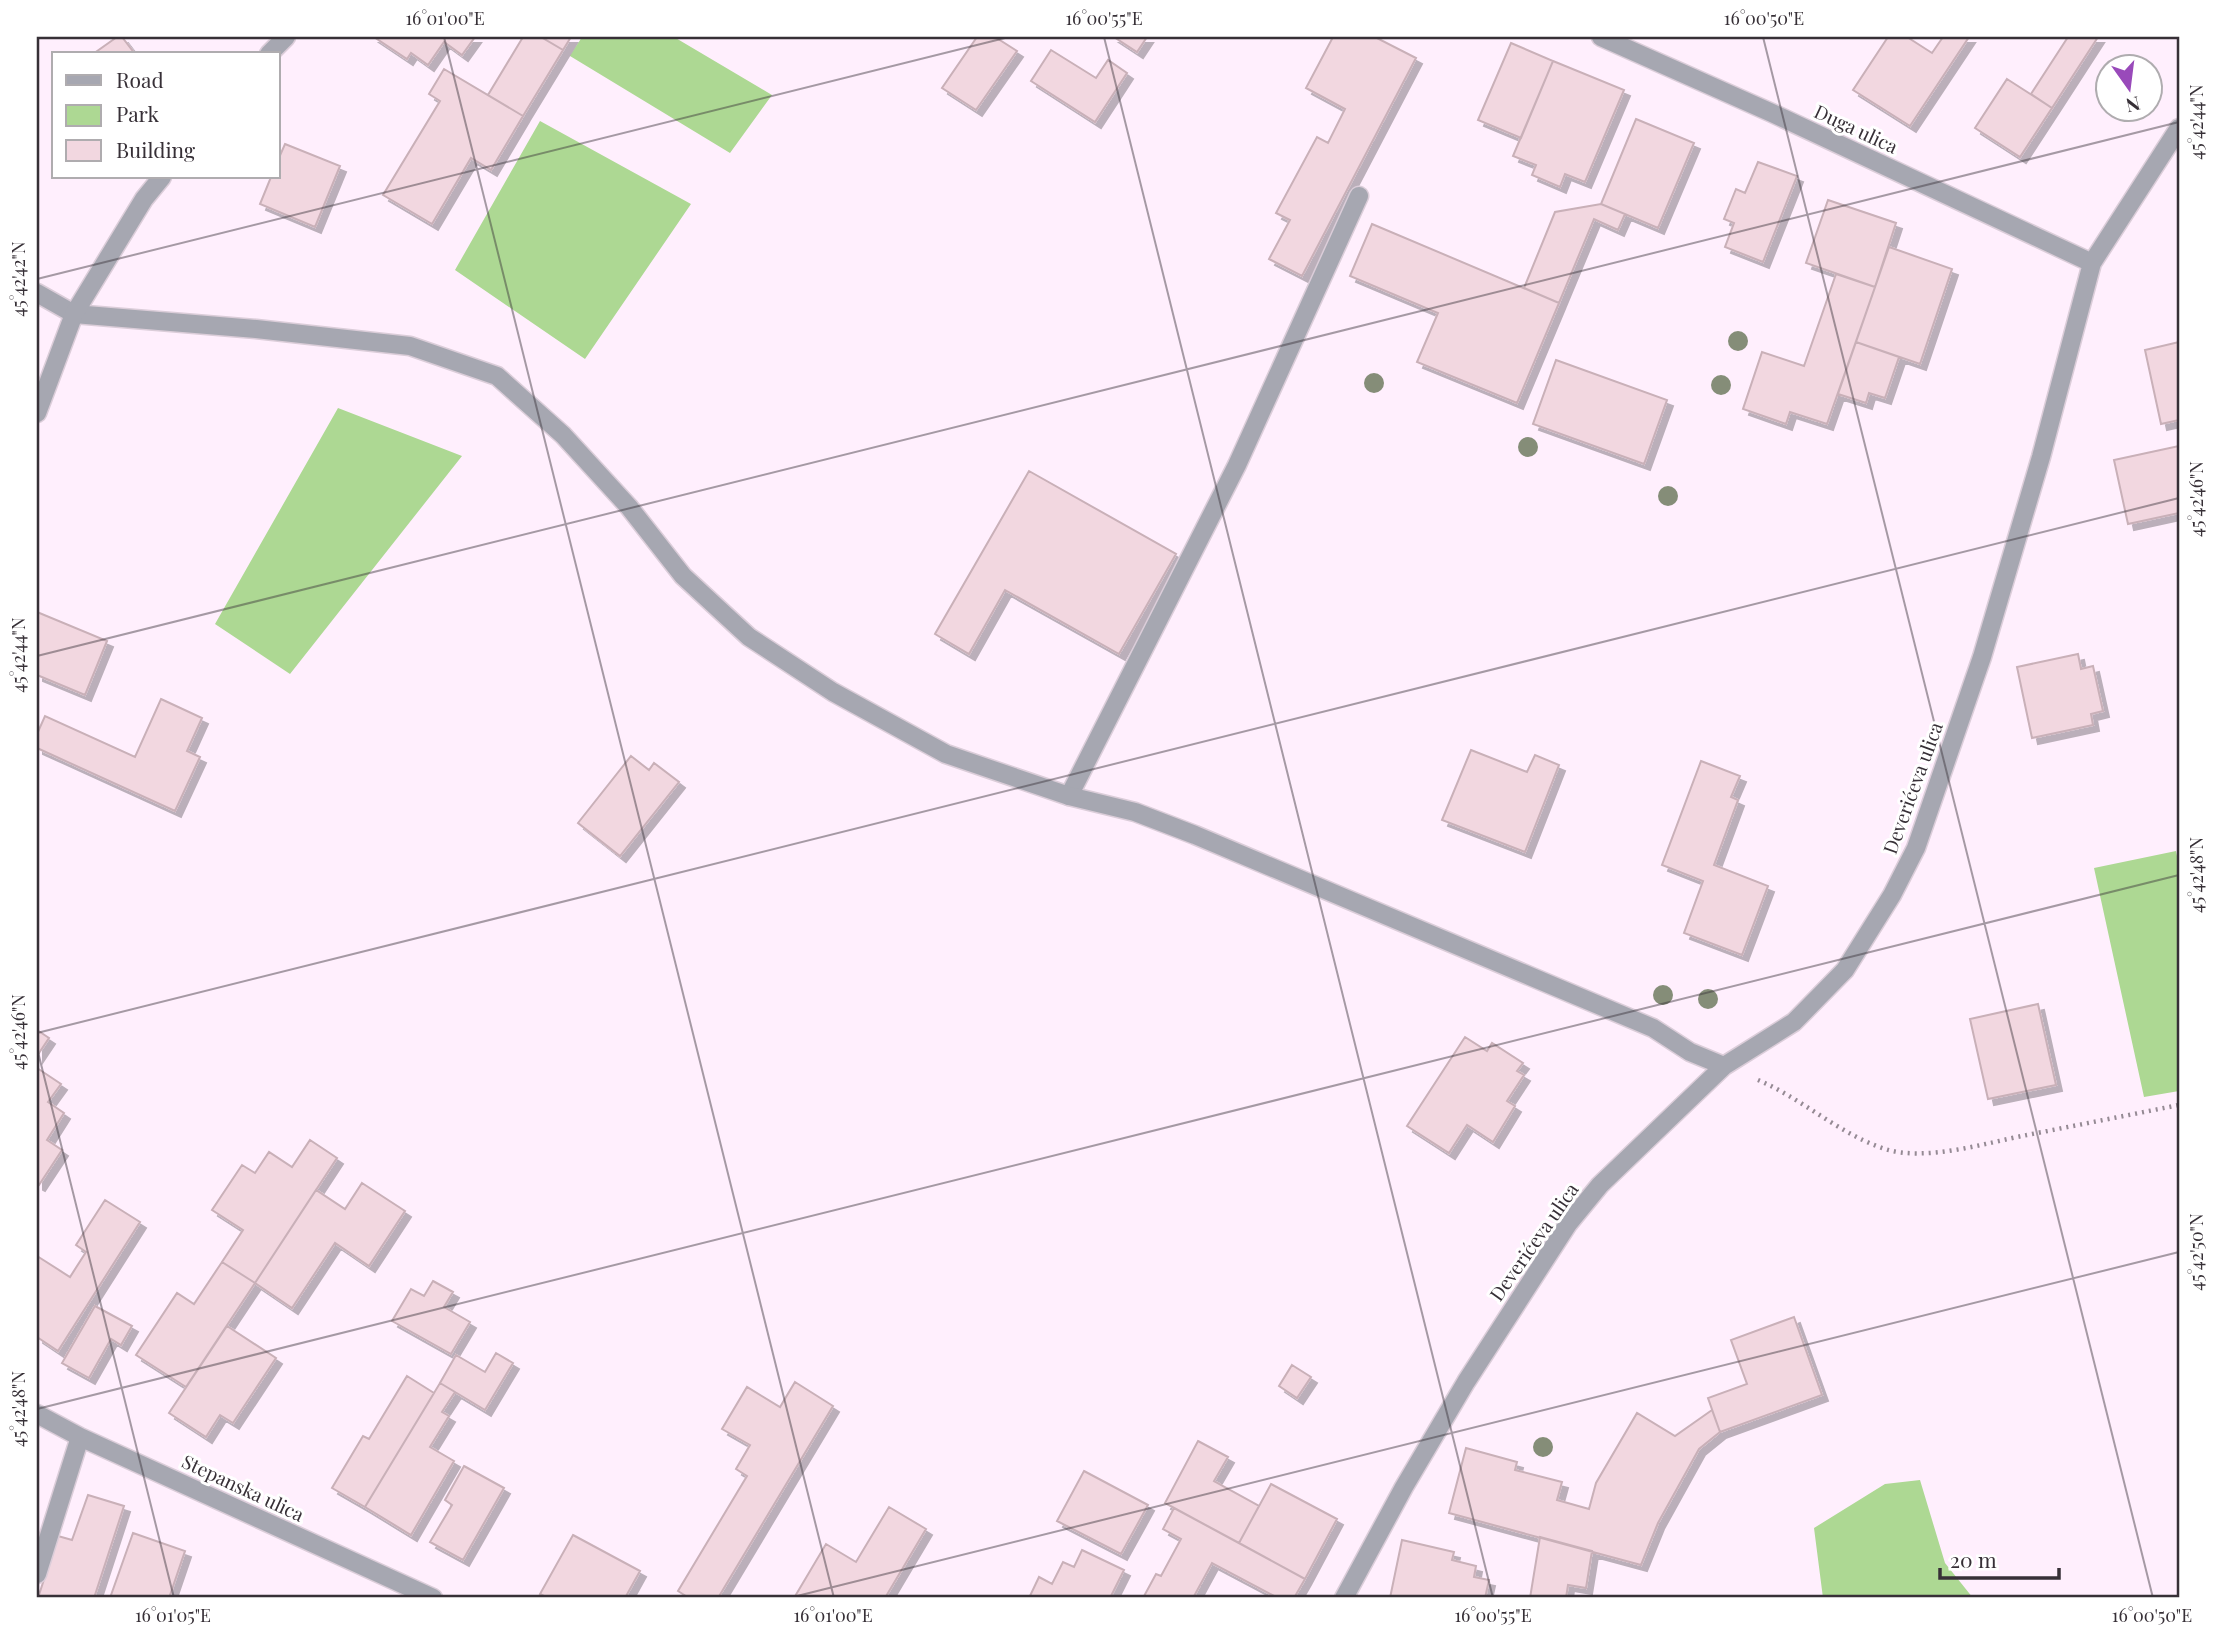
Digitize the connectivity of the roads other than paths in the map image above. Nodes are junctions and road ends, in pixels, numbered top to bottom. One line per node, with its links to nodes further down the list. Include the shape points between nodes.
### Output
1 (286, 37): 3 (street)
2 (1601, 37): 7 (street, Duga ulica)
3 (271, 52)
4 (2179, 128): 7 (street, Deverićeva ulica)
5 (161, 178): 9 (street)
6 (1359, 196): 11 (street, via 1237,465)
7 (2092, 263): 12 (street, Deverićeva ulica, via 1982,657 1916,848 1844,970 1794,1022)
8 (37, 293): 9 (street)
9 (74, 314): 10 (street); 11 (street, via 410,346 497,376 563,435 629,507 682,576 749,638 833,692 946,754)
10 (37, 413)
11 (1069, 796): 12 (street, via 1135,812 1195,835 1653,1028 1690,1052)
12 (1724, 1066): 17 (street, Deverićeva ulica, via 1600,1185 1568,1224 1466,1382)
13 (37, 1414): 14 (street, Stepanska ulica)
14 (80, 1437): 15 (street); 16 (street, Stepanska ulica)
15 (37, 1574)
16 (433, 1598)
17 (1344, 1598)

